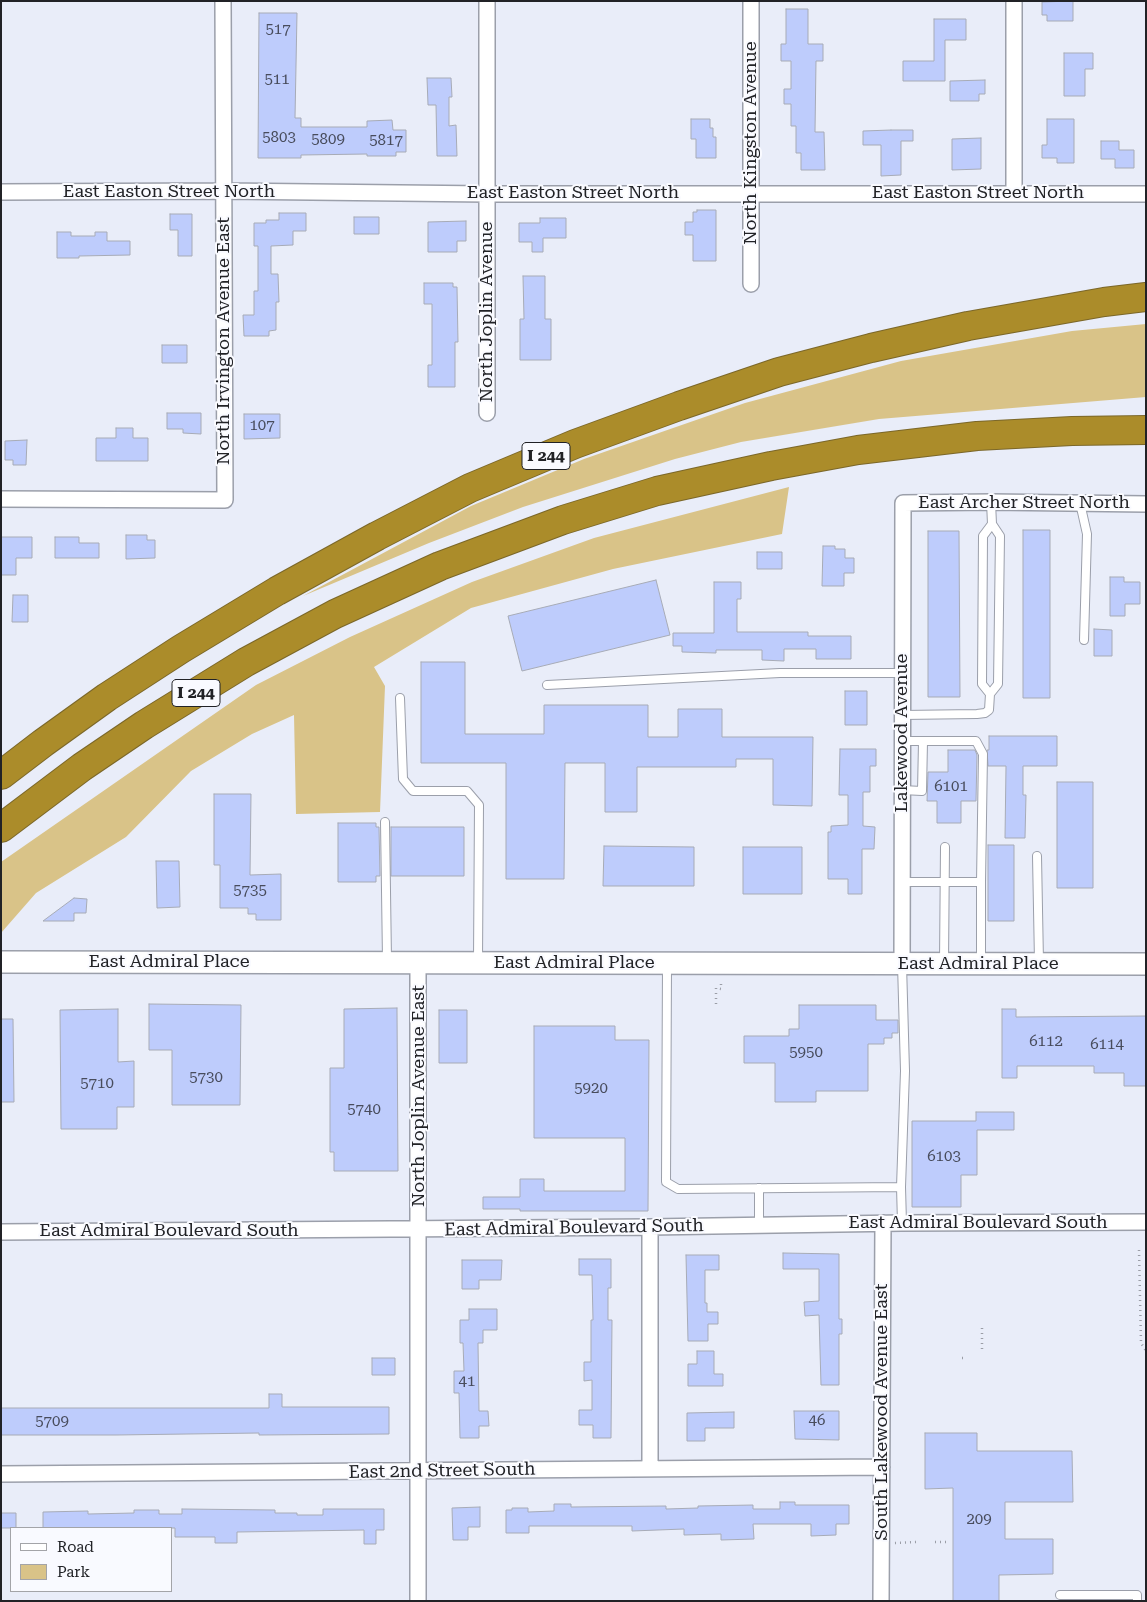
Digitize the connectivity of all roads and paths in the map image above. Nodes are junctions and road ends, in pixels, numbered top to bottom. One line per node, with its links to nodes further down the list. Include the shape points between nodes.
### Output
1 (223, 1): 5 (street, North Irvington Avenue East)
2 (488, 1): 9 (street, North Joplin Avenue)
3 (751, 1): 7 (street, North Kingston Avenue)
4 (1014, 1): 8 (street)
5 (224, 191): 6 (street, East Easton Street North); 9 (street, East Easton Street North); 17 (street, North Irvington Avenue East, via 225,500)
6 (1, 192)
7 (751, 193): 8 (street, East Easton Street North); 9 (street, East Easton Street North); 11 (street, North Kingston Avenue)
8 (1014, 193): 10 (street, East Easton Street North)
9 (487, 194): 15 (street, North Joplin Avenue)
10 (1146, 194)
11 (751, 284)
12 (1146, 297): 13 (highway, I 244)
13 (1104, 302): 14 (highway); 31 (highway, I 244, via 968,326 788,370 557,451 470,488 277,591 181,649)
14 (1146, 302)
15 (487, 413)
16 (1146, 430): 34 (highway, I 244, via 977,436 858,450 657,491 562,520 440,566 335,614 254,658 136,730)
17 (1, 499)
18 (992, 502): 19 (street, East Archer Street North); 20 (street, East Archer Street North); 22 (lane)
19 (903, 503): 24 (street, Lakewood Avenue)
20 (1080, 503): 21 (street, East Archer Street North); 23 (lane, via 1086,534)
21 (1146, 504)
22 (992, 524): 26 (lane, via 1000,536 998,684); 26 (lane, via 983,534 982,546 982,684)
23 (1084, 640)
24 (903, 673): 25 (lane, via 780,673); 28 (street, Lakewood Avenue)
25 (547, 684)
26 (990, 694): 28 (lane, via 989,710 985,713)
27 (400, 698): 43 (lane, via 403,779 413,791 467,791 480,805)
28 (902, 715): 29 (street, Lakewood Avenue)
29 (902, 742): 30 (lane); 32 (street, Lakewood Avenue)
30 (923, 742): 32 (lane, via 922,790); 39 (lane, via 976,741 983,754)
31 (1, 775)
32 (902, 790): 37 (street, Lakewood Avenue)
33 (385, 822): 41 (lane)
34 (1, 828)
35 (945, 846): 38 (lane)
36 (1038, 856): 49 (lane)
37 (902, 882): 38 (lane); 46 (street, Lakewood Avenue)
38 (946, 882): 39 (lane); 47 (lane)
39 (980, 882): 48 (lane)
40 (1, 962): 41 (main road, East Admiral Place)
41 (387, 962): 42 (main road, East Admiral Place)
42 (418, 962): 43 (main road, East Admiral Place); 59 (street, North Joplin Avenue East)
43 (478, 962): 44 (main road, East Admiral Place)
44 (667, 964): 45 (main road, East Admiral Place); 53 (lane, via 666,1182 678,1189)
45 (721, 964): 46 (main road, East Admiral Place); 51 (path, via 721,989 716,988)
46 (902, 964): 47 (main road, East Admiral Place); 52 (lane, via 905,1061)
47 (944, 964): 48 (main road, East Admiral Place)
48 (981, 964): 49 (main road, East Admiral Place)
49 (1038, 964): 50 (main road, East Admiral Place)
50 (1146, 964)
51 (716, 1004)
52 (901, 1187): 53 (lane); 56 (lane)
53 (759, 1188): 57 (lane)
54 (1146, 1222): 56 (street, East Admiral Boulevard South)
55 (883, 1223): 56 (street, East Admiral Boulevard South); 57 (street, East Admiral Boulevard South); 67 (street, South Lakewood Avenue East)
56 (902, 1223)
57 (759, 1225): 58 (street, East Admiral Boulevard South)
58 (650, 1227): 59 (street, East Admiral Boulevard South); 68 (street)
59 (419, 1229): 60 (street, East Admiral Boulevard South); 69 (street, North Joplin Avenue East)
60 (1, 1232)
61 (1139, 1250): 63 (path, via 1141,1343)
62 (982, 1328): 64 (path)
63 (1146, 1351)
64 (982, 1353)
65 (962, 1358): 66 (path)
66 (967, 1358)
67 (882, 1467): 68 (street, East 2nd Street South); 74 (street, South Lakewood Avenue East)
68 (650, 1469): 69 (street, East 2nd Street South)
69 (418, 1471): 70 (street, East 2nd Street South); 76 (street, North Joplin Avenue East)
70 (1, 1474)
71 (916, 1542): 74 (path)
72 (935, 1542): 73 (path)
73 (949, 1542)
74 (881, 1543): 77 (street, South Lakewood Avenue East)
75 (1060, 1595): 78 (lane, via 1137,1595)
76 (418, 1601)
77 (881, 1601)
78 (1137, 1601)

